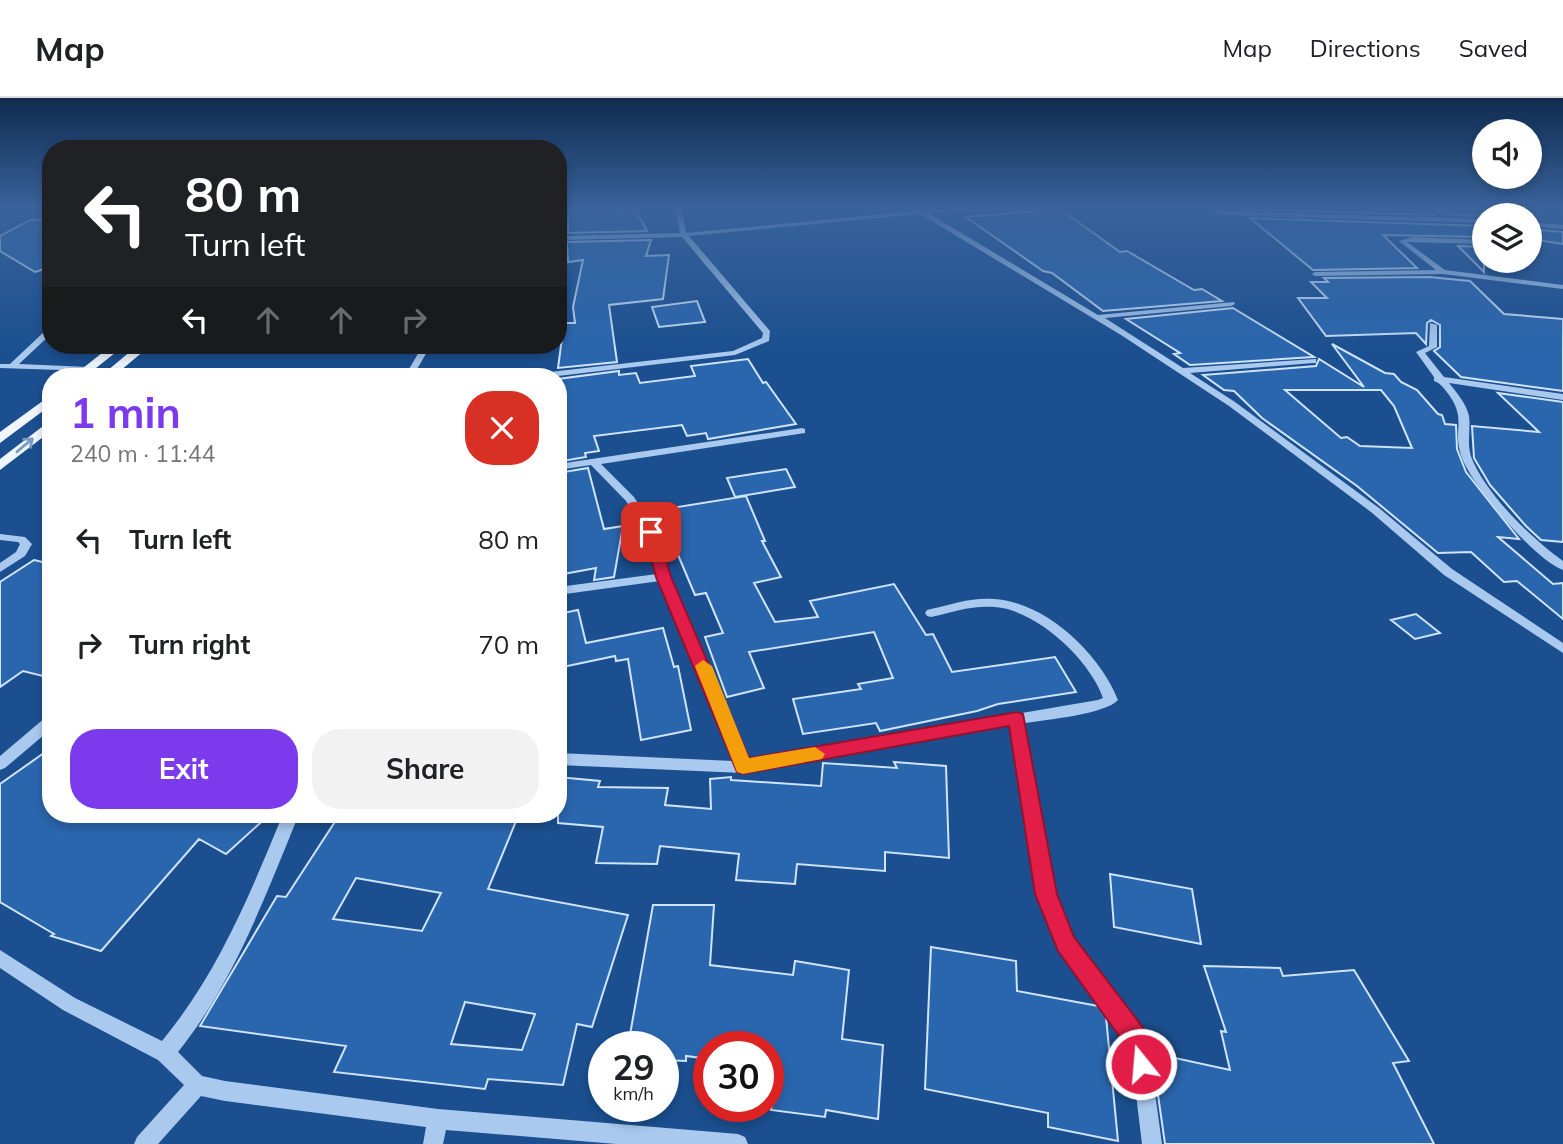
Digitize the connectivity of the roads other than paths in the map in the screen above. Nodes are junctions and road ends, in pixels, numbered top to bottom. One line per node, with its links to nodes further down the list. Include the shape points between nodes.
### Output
1 (701, 255): 20 (street, via 767,333 766,340 735,353)
2 (993, 255): 8 (street)
3 (1420, 255): 4 (street)
4 (1443, 272): 5 (street); 6 (street)
5 (1315, 274)
6 (1563, 288)
7 (1231, 304): 8 (street)
8 (1097, 317): 19 (street)
9 (1433, 325): 21 (street, via 1433,347 1420,352)
10 (42, 338): 15 (street)
11 (108, 354): 16 (main road)
12 (134, 354): 17 (main road)
13 (1312, 361): 19 (street)
14 (0, 366): 15 (street)
15 (11, 367): 18 (street)
16 (90, 368)
17 (117, 368)
18 (42, 370)
19 (1182, 371): 37 (street, via 1375,510 1448,572)
20 (567, 373)
21 (1437, 379): 22 (street); 31 (street, via 1461,407 1463,446 1474,471 1502,510)
22 (1563, 397)
23 (42, 406): 26 (main road)
24 (42, 431): 28 (main road, one-way to 24)
25 (802, 431): 27 (street)
26 (0, 439)
27 (595, 463): 29 (street); 34 (street, via 630,499 651,532)
28 (0, 466)
29 (567, 466)
30 (0, 537): 33 (street, via 21,539 26,544 21,554)
31 (1557, 557): 32 (street)
32 (1563, 566)
33 (0, 568)
34 (664, 577): 35 (street); 42 (street)
35 (567, 590)
36 (931, 613): 38 (street, via 984,602 1030,613 1073,646 1109,690 1111,700 1101,705)
37 (1563, 649)
38 (1017, 718): 42 (street); 51 (street, via 1046,894 1066,944 1139,1042)
39 (42, 729): 41 (street)
40 (567, 759): 42 (street)
41 (0, 764)
42 (743, 767)
43 (287, 823): 45 (street, via 247,919 193,1021)
44 (0, 958): 45 (street, via 69,1004)
45 (165, 1053): 46 (street)
46 (197, 1085): 47 (street); 48 (street)
47 (438, 1119): 49 (street); 50 (street)
48 (144, 1144)
49 (433, 1144)
50 (738, 1144)
51 (1152, 1144)

